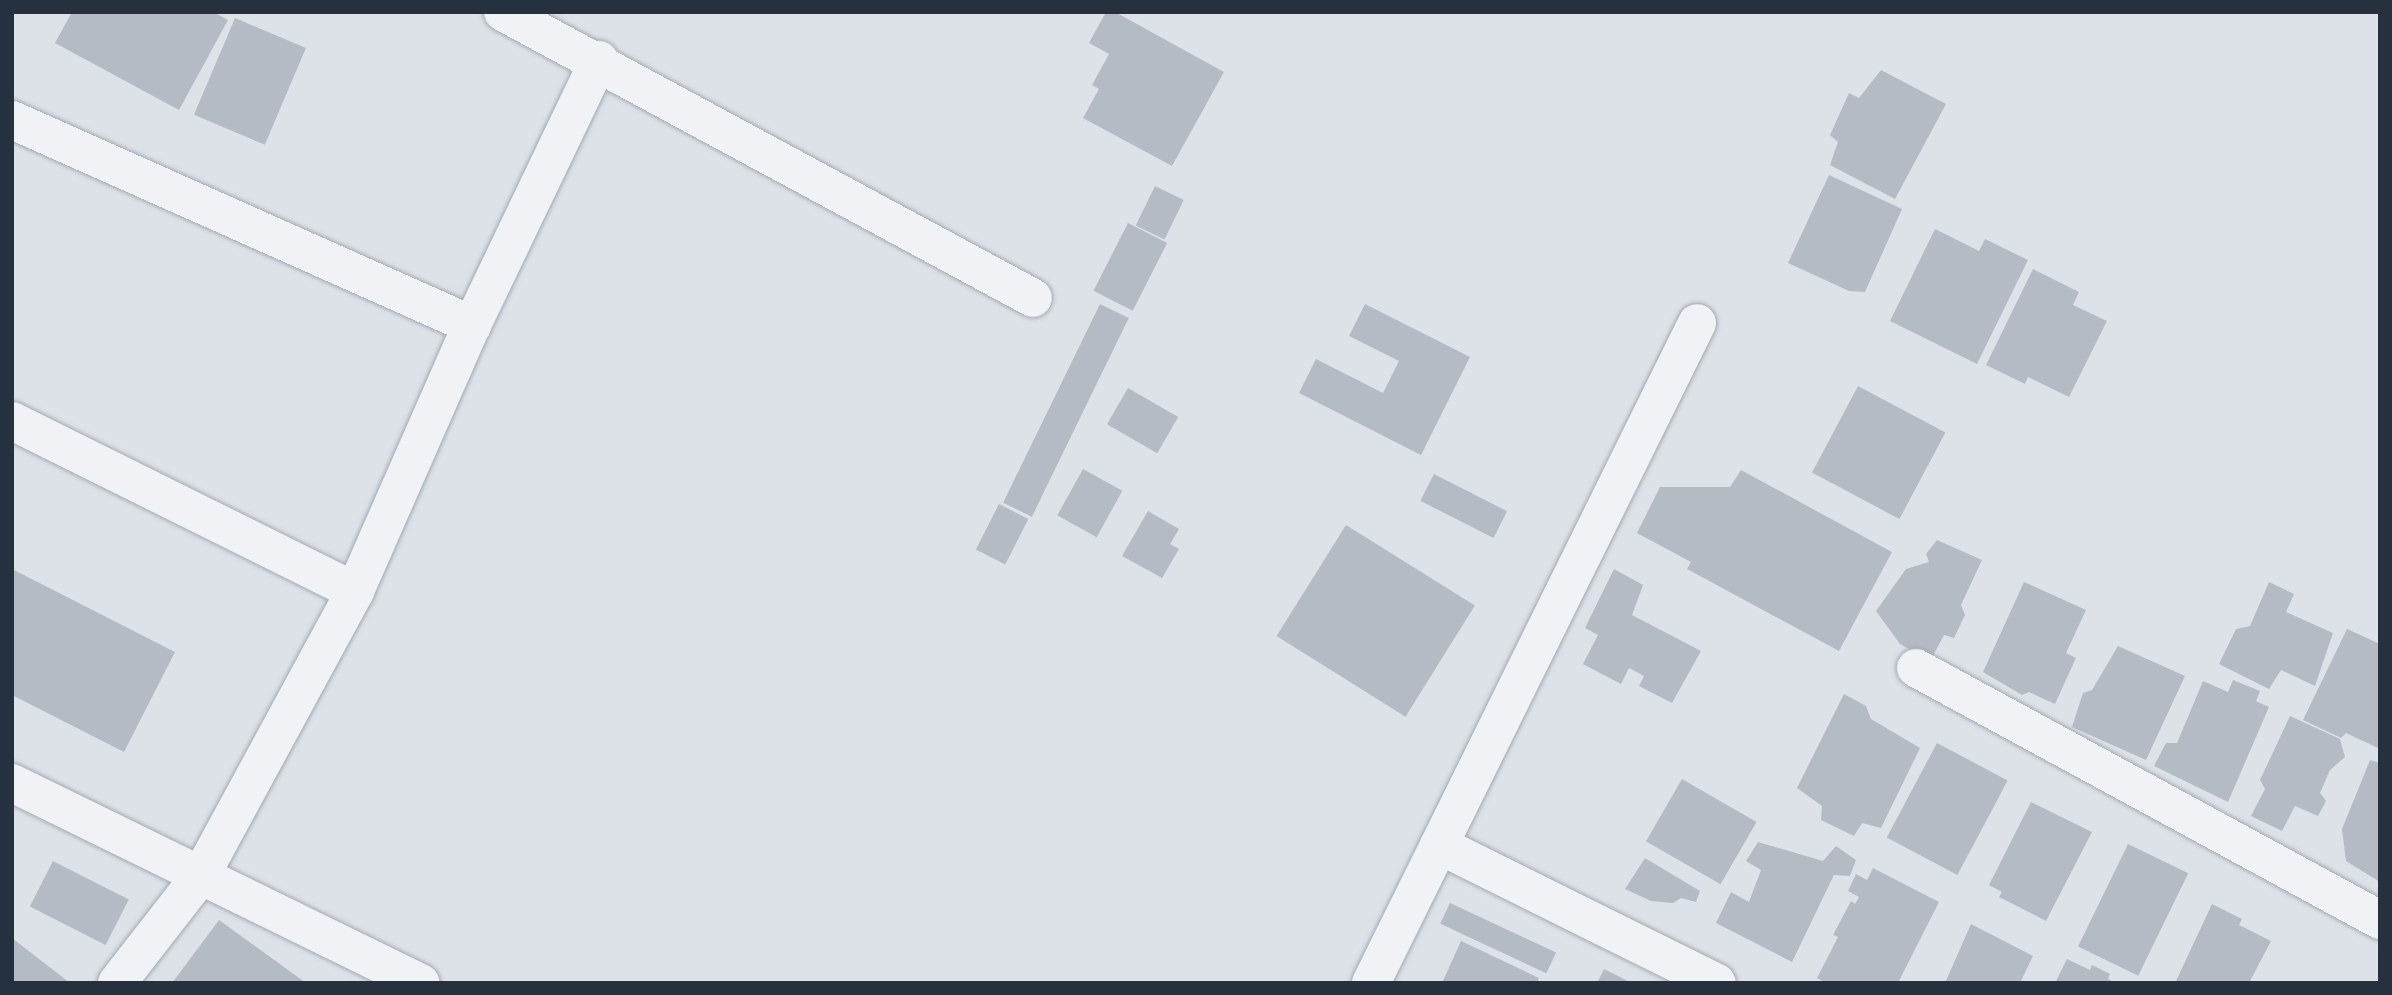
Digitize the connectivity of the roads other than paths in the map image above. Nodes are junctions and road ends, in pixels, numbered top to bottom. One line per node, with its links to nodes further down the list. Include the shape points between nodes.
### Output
1 (503, 12): 2 (street)
2 (599, 60): 4 (street); 6 (street)
3 (12, 120): 6 (street)
4 (1033, 298)
5 (1697, 323): 11 (street)
6 (472, 325): 8 (street)
7 (12, 421): 8 (street)
8 (355, 591): 12 (street)
9 (1916, 667): 13 (street)
10 (12, 783): 12 (street)
11 (1440, 845): 16 (street); 17 (street)
12 (201, 875): 14 (street); 15 (street)
13 (2380, 920)
14 (117, 983)
15 (421, 983)
16 (1371, 983)
17 (1717, 983)

